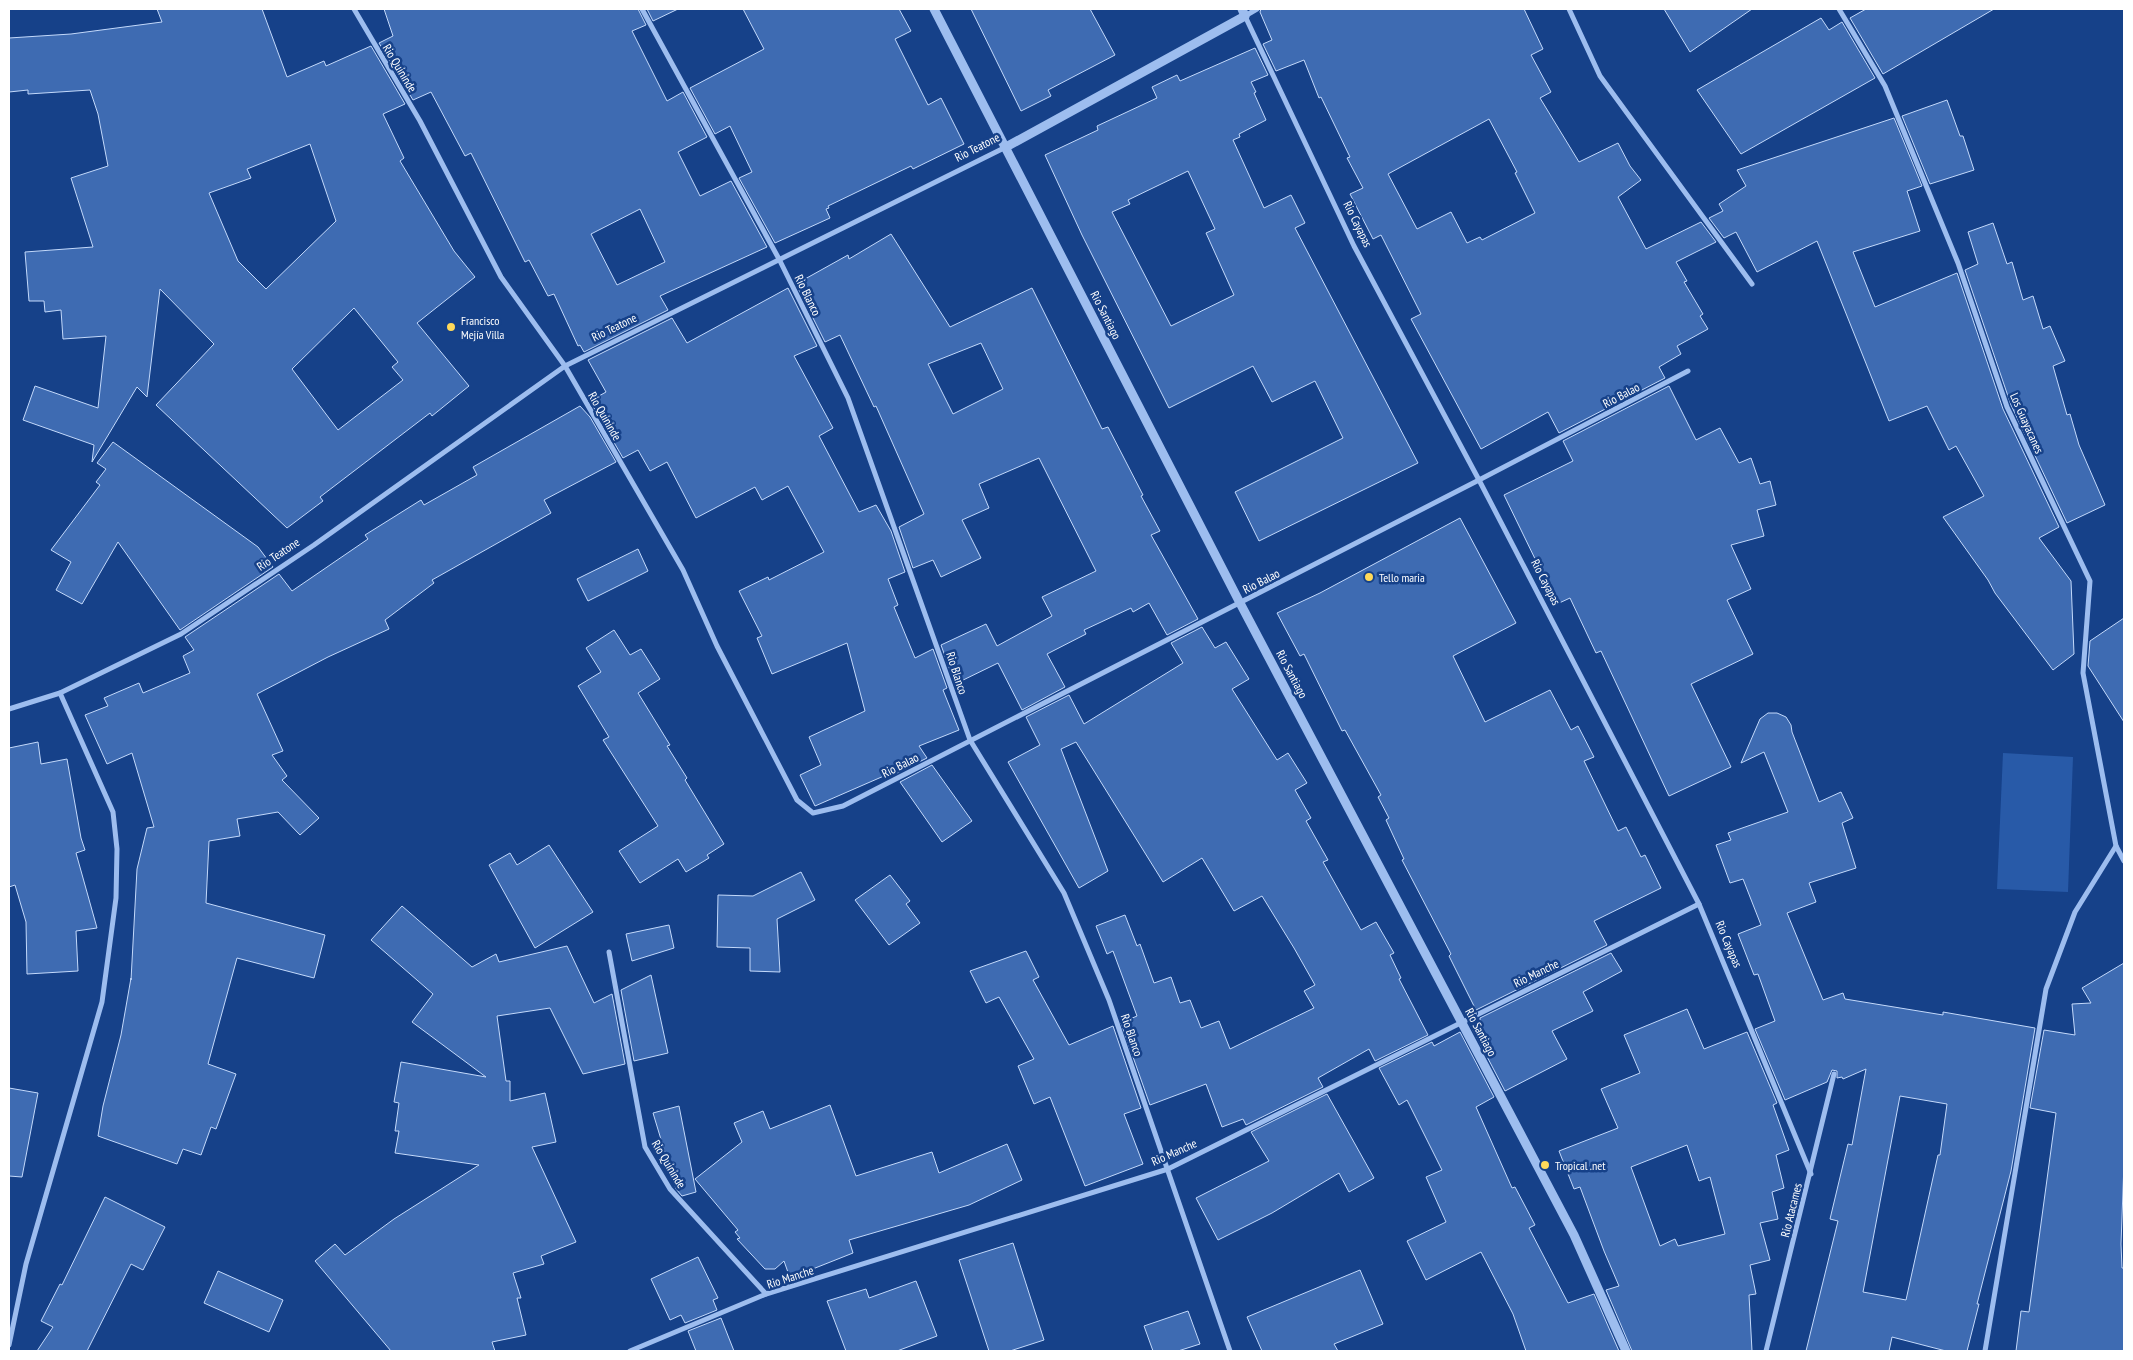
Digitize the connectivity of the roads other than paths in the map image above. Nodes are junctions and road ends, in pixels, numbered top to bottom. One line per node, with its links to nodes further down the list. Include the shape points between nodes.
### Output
1 (354, 9): 11 (street, Rio Quininde, via 420,121 501,276)
2 (642, 9): 9 (street, Rio Blanco)
3 (934, 9): 8 (street, Rio Santiago)
4 (1257, 9): 7 (street, Rio Teatone)
5 (1569, 9): 10 (street, via 1600,76)
6 (1839, 9): 19 (street, Los Guayacanes, via 1885,86 1958,263 2007,407 2090,581 2083,673)
7 (1243, 12): 8 (street, Rio Teatone); 13 (street, Rio Cayapas, via 1354,246)
8 (1006, 148): 9 (street, Rio Teatone); 14 (street, Rio Santiago)
9 (780, 259): 11 (street, Rio Teatone); 17 (street, Rio Blanco, via 848,398)
10 (1752, 284)
11 (565, 366): 15 (street, Rio Teatone, via 314,545 181,634); 18 (street, Rio Quininde, via 683,570 797,800 813,813)
12 (1688, 371): 13 (street, Rio Balao)
13 (1480, 480): 14 (street, Rio Balao); 21 (street, Rio Cayapas)
14 (1240, 603): 17 (street, Rio Balao); 23 (street, Rio Santiago)
15 (60, 693): 16 (street, Rio Teatone); 28 (street, via 113,812 117,849 116,898 102,1002 26,1264)
16 (9, 709)
17 (970, 740): 18 (street, Rio Balao); 25 (street, Rio Blanco, via 1064,893 1109,1000)
18 (842, 806)
19 (2116, 846): 20 (street, Los Guayacanes); 33 (street, via 2075,912 2046,989)
20 (2124, 861)
21 (1698, 904): 23 (street, Rio Manche); 26 (street, Rio Cayapas)
22 (609, 952): 27 (street, Rio Quininde, via 645,1148 670,1189)
23 (1460, 1021): 25 (street, Rio Manche); 31 (street, Rio Santiago, via 1574,1235)
24 (1834, 1074): 26 (street, Rio Atacames)
25 (1168, 1168): 27 (street, Rio Manche); 30 (street, Rio Blanco)
26 (1811, 1174): 32 (street, Rio Atacames)
27 (766, 1294): 29 (street, Rio Manche)
28 (9, 1345)
29 (630, 1351)
30 (1230, 1351)
31 (1626, 1351)
32 (1766, 1351)
33 (1985, 1351)

